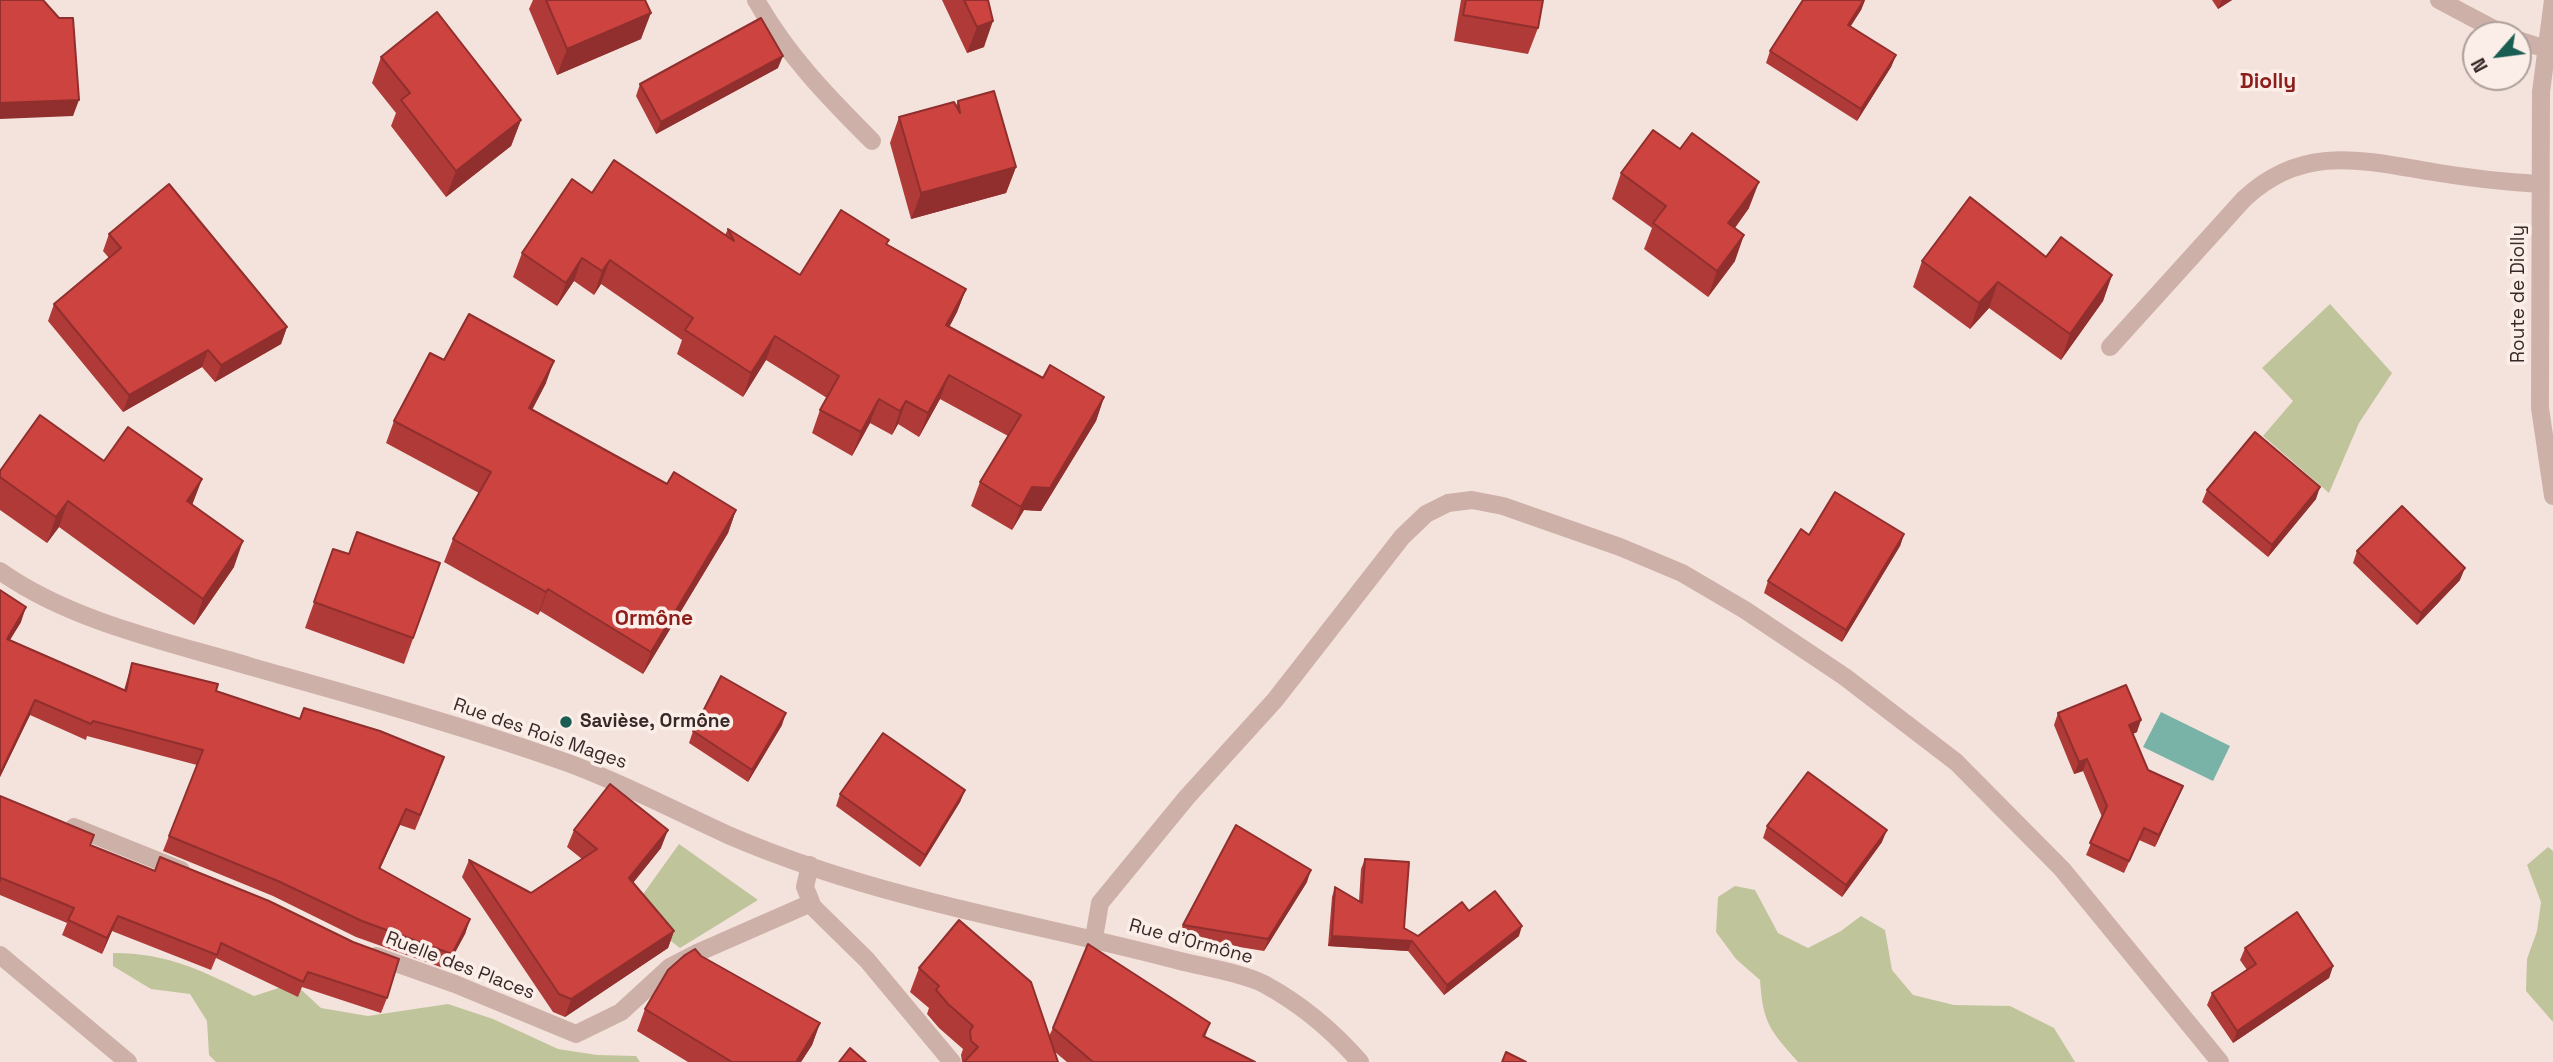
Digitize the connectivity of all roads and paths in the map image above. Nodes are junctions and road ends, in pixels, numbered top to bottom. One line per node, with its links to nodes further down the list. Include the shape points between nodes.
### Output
1 (756, 0): 8 (street, via 806,75)
2 (2439, 0): 4 (street)
3 (2553, 0): 6 (street, Route de Diolly)
4 (2479, 21)
5 (2532, 44): 6 (street)
6 (2546, 49): 7 (street, Route de Diolly)
7 (2547, 92): 9 (street, Route de Diolly)
8 (872, 141)
9 (2540, 184): 10 (street, via 2476,179 2371,160 2311,161 2293,167 2259,184); 11 (street, Route de Diolly, via 2540,408)
10 (2110, 347)
11 (2553, 496)
12 (0, 571): 14 (street, Rue des Rois Mages, via 28,590 109,623 569,763 730,835)
13 (60, 822): 15 (street)
14 (810, 865): 16 (street, via 805,887); 17 (street, Rue des Rois Mages, via 912,897)
15 (194, 876)
16 (811, 903): 19 (street, Ruelle des Places, via 670,967 621,1012 576,1034); 22 (street, via 867,960)
17 (1026, 923): 18 (street, Rue d'Ormône)
18 (1094, 938): 23 (street, Rue d'Ormône, via 1261,982 1309,1012); 24 (street, via 1100,902 1275,699 1402,537 1426,514 1448,503 1472,500 1555,524 1682,573 1845,677 1956,762 2062,869)
19 (365, 952)
20 (0, 955): 21 (street)
21 (128, 1062)
22 (952, 1062)
23 (1360, 1062)
24 (2220, 1062)

